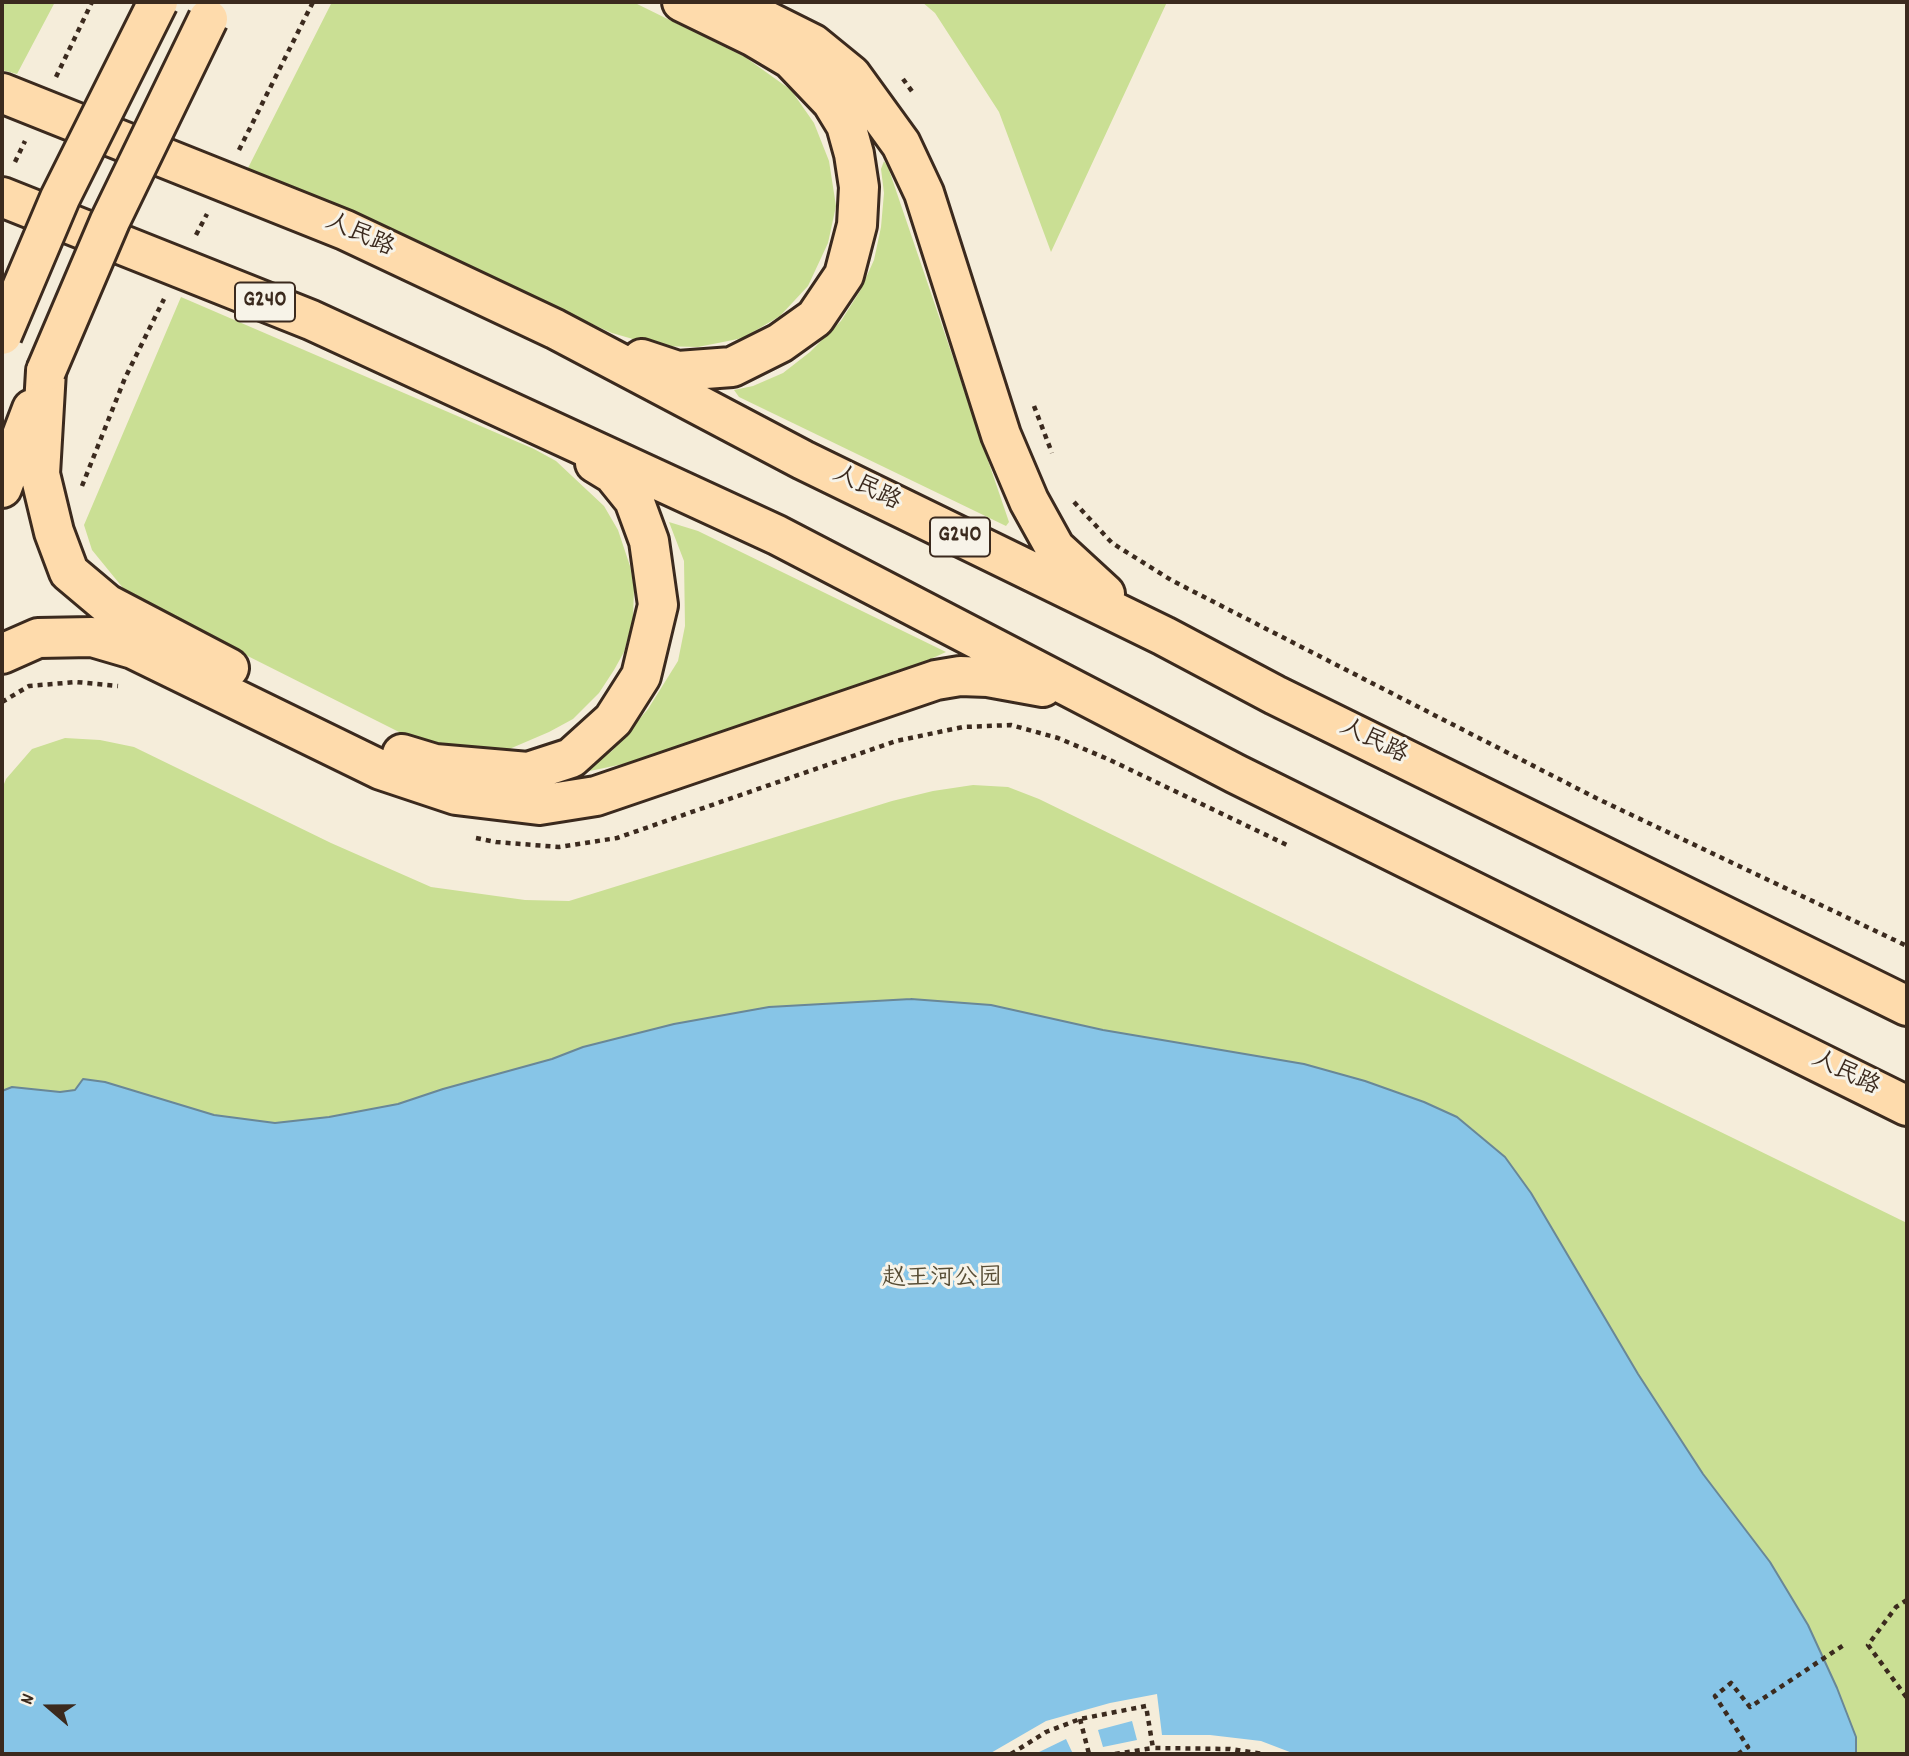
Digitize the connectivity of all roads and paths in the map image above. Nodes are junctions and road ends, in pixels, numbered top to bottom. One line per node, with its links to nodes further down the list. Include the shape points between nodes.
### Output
1 (158, 2): 15 (highway, bridge, via 60,198)
2 (313, 2): 9 (path)
3 (682, 2): 14 (highway, via 791,59 832,102 846,125 859,187 857,225 844,275 815,318 780,343 732,367 678,372)
4 (729, 2): 23 (highway, via 813,44 850,75 901,144 924,192 1001,435 1029,501 1055,548 1109,598)
5 (216, 7): 16 (highway, bridge, via 110,221)
6 (899, 75): 8 (path)
7 (2, 93): 14 (highway, 人民路 / G240, via 345,230)
8 (916, 97)
9 (234, 159)
10 (2, 197): 18 (highway, 人民路 / G240, via 311,320)
11 (210, 208): 12 (path)
12 (191, 244)
13 (167, 293): 21 (path, via 125,378)
14 (555, 329): 23 (highway, 人民路 / G240, via 803,460)
15 (2, 335)
16 (47, 371): 18 (highway, via 40,474 54,532 69,572 107,604 384,749 435,764 528,772 570,758 613,720 641,676 658,605 649,541 634,500 612,474); 20 (highway)
17 (1032, 400): 19 (path)
18 (524, 418): 27 (highway, 人民路 / G240, via 777,535)
19 (1054, 457)
20 (2, 488)
21 (80, 491)
22 (1072, 500): 30 (path, via 1112,543 1171,580 1596,798)
23 (1164, 636): 31 (highway, 人民路 / G240)
24 (2, 654): 27 (highway, via 38,638 92,637 133,649 381,770 456,795 538,805 596,796 936,680 960,676 1038,685)
25 (122, 687): 26 (path, via 76,682 29,686)
26 (2, 702)
27 (1132, 719): 32 (highway, 人民路 / G240)
28 (471, 836): 29 (path, via 559,847 617,838 895,741 962,727 1011,725 1110,760)
29 (1291, 846)
30 (1907, 946)
31 (1907, 1006)
32 (1907, 1106)
33 (1907, 1600): 35 (path, via 1896,1606 1868,1645)
34 (1844, 1645): 42 (path, via 1750,1707 1731,1683 1715,1696 1748,1747)
35 (1907, 1698)
36 (1080, 1719): 37 (path, via 1146,1706); 38 (path, via 1046,1732); 39 (path)
37 (1153, 1748): 40 (path); 41 (path)
38 (1012, 1754)
39 (1089, 1754)
40 (1115, 1754)
41 (1263, 1754)
42 (1738, 1754)

